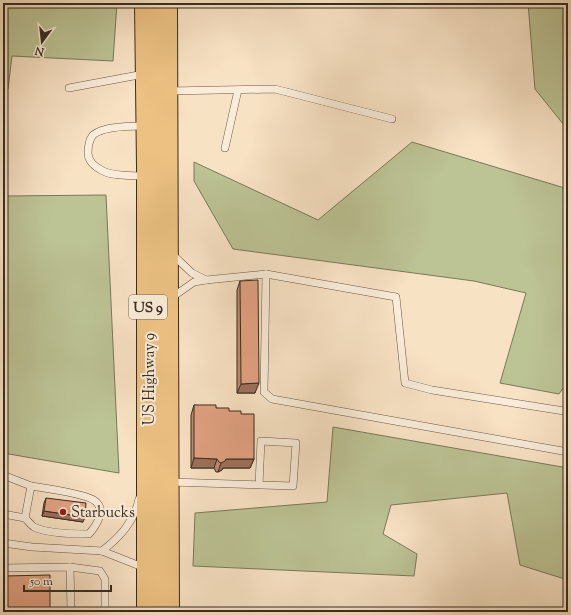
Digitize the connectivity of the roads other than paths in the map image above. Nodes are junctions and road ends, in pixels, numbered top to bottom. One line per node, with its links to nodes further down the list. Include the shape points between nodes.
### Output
1 (146, 3): 3 (highway, US Highway 9 / US 9)
2 (166, 3): 5 (highway, US Highway 9 / US 9)
3 (146, 73): 4 (lane); 8 (highway, US Highway 9 / US 9)
4 (69, 88)
5 (166, 90): 6 (lane); 11 (highway, US Highway 9 / US 9)
6 (238, 90): 7 (lane, via 275,90); 9 (lane)
7 (392, 119)
8 (147, 126): 10 (highway, US Highway 9 / US 9); 10 (lane, via 112,128 96,133 90,140 88,158 93,165 107,172)
9 (225, 148)
10 (148, 176): 18 (highway, US Highway 9 / US 9)
11 (167, 249): 13 (lane, via 192,273); 14 (highway, US Highway 9 / US 9)
12 (266, 274): 13 (lane); 15 (lane, via 396,297 405,383 432,390 556,410); 16 (lane, via 264,392 272,399)
13 (206, 280): 14 (lane, via 194,282)
14 (168, 300): 18 (highway, US Highway 9 / US 9)
15 (568, 409)
16 (568, 452)
17 (3, 475): 20 (lane)
18 (158, 478): 19 (lane); 24 (lane, via 140,492 136,511 126,528); 27 (highway, US Highway 9 / US 9); 31 (highway, US Highway 9 / US 9)
19 (259, 485): 19 (lane, via 293,486 296,443 261,441)
20 (31, 486): 22 (lane); 22 (lane, via 87,496 96,502 100,511 99,520 89,534 77,534 50,531 34,526)
21 (3, 514): 22 (lane)
22 (25, 518)
23 (3, 543): 24 (lane)
24 (102, 551): 27 (lane)
25 (3, 568): 26 (lane)
26 (70, 568): 28 (lane); 29 (lane, via 100,571 105,579)
27 (149, 570): 30 (highway, US Highway 9 / US 9)
28 (71, 612)
29 (105, 612)
30 (148, 612)
31 (168, 612)

